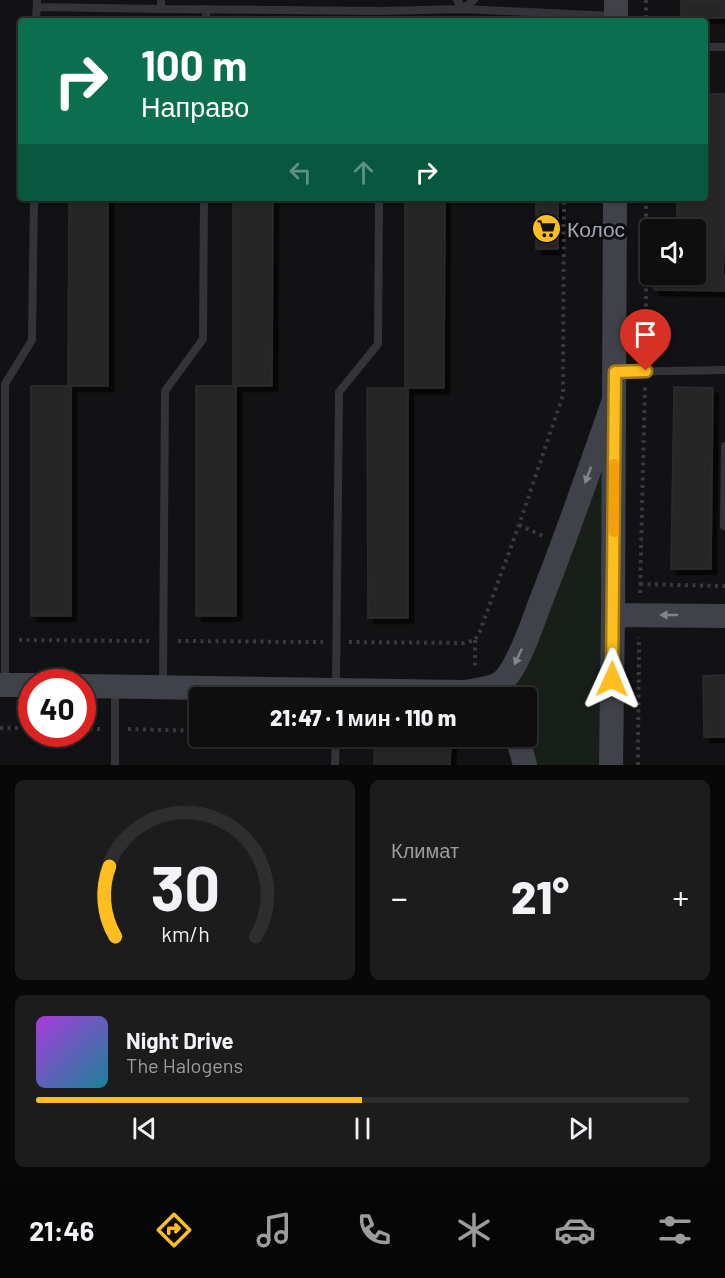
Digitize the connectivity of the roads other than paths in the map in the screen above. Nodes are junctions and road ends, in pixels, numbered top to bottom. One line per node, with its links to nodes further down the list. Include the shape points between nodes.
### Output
1 (457, 0): 6 (lane)
2 (474, 0): 6 (lane)
3 (37, 4): 4 (lane)
4 (161, 4): 5 (lane)
5 (206, 9): 7 (lane); 9 (lane)
6 (463, 9): 7 (lane); 8 (lane)
7 (380, 11): 10 (lane)
8 (616, 12)
9 (206, 18)
10 (380, 18)
11 (708, 47): 12 (lane)
12 (725, 47)
13 (34, 201): 22 (lane, via 32,340 5,384)
14 (204, 201): 29 (lane, via 203,339 165,391)
15 (379, 201): 30 (lane, via 378,344 339,392)
16 (615, 201): 18 (street)
17 (725, 370): 18 (lane)
18 (615, 372): 19 (street)
19 (614, 400): 23 (street); 31 (street, one-way to 31, via 516,662 500,683)
20 (725, 446): 21 (lane)
21 (724, 526)
22 (3, 534): 25 (lane)
23 (613, 615): 24 (street, one-way to 23); 38 (street)
24 (725, 615)
25 (3, 685): 26 (street)
26 (18, 686)
27 (96, 686): 28 (street)
28 (115, 687): 29 (street); 35 (lane)
29 (163, 687): 32 (street)
30 (336, 687)
31 (486, 687)
32 (189, 688)
33 (336, 747): 36 (lane)
34 (520, 747): 37 (street)
35 (115, 765)
36 (335, 765)
37 (525, 765)
38 (610, 765)

